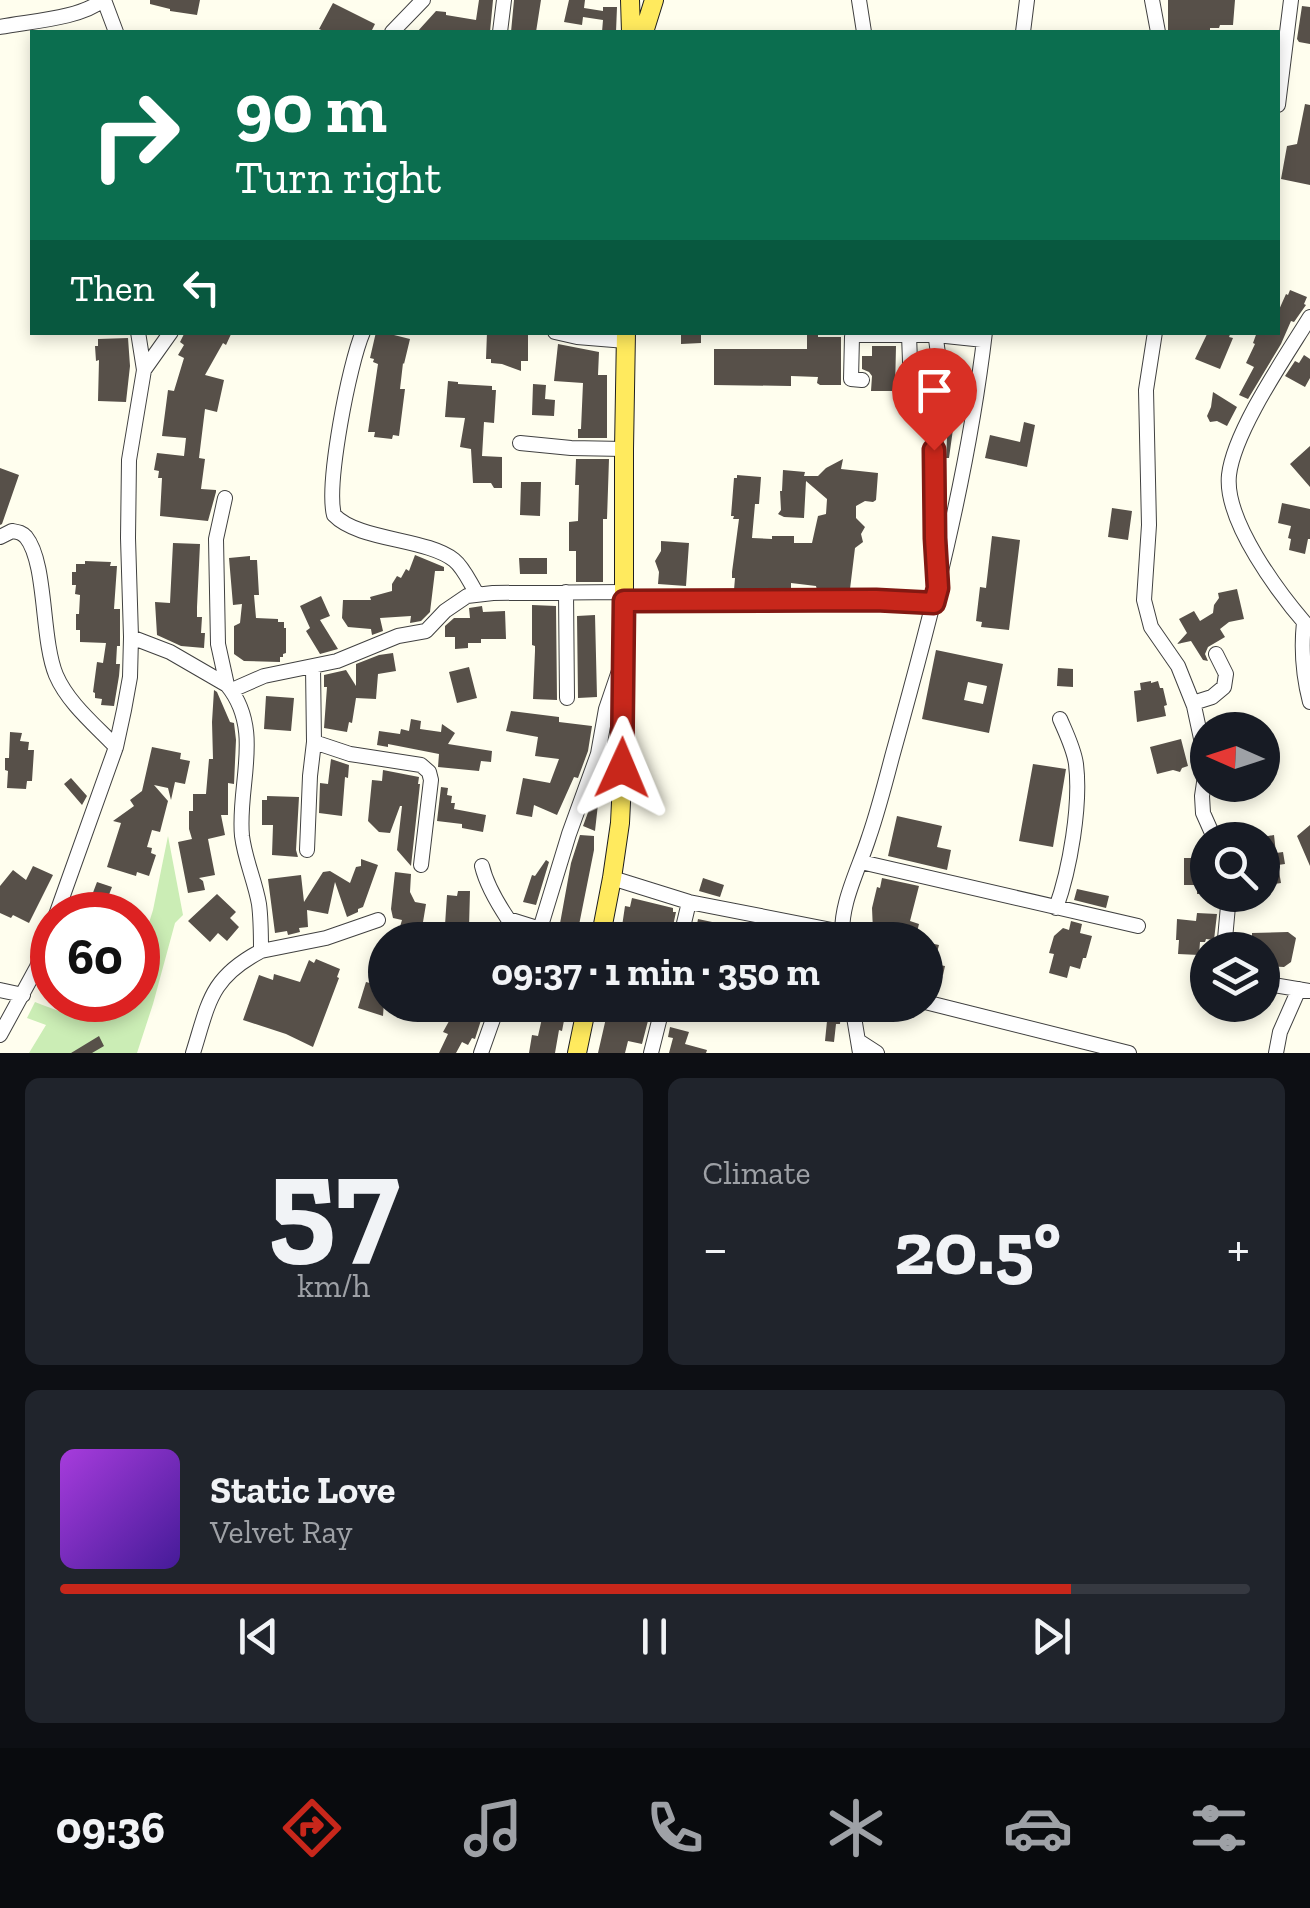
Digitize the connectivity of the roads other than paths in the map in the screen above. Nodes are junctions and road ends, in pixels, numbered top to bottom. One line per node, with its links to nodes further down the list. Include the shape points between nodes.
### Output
1 (104, 0): 10 (street); 11 (street)
2 (423, 0): 12 (street)
3 (504, 0): 13 (street)
4 (630, 0): 14 (main road)
5 (654, 0): 15 (main road)
6 (859, 0): 16 (street)
7 (1027, 0): 17 (street)
8 (1152, 0): 18 (street)
9 (1292, 0): 19 (street)
10 (0, 27)
11 (115, 30)
12 (394, 30)
13 (500, 30)
14 (632, 30)
15 (645, 30)
16 (864, 30)
17 (1023, 30)
18 (1158, 30)
19 (1280, 90)
20 (1310, 318): 41 (street, via 1239,441 1228,478 1240,527)
21 (138, 335): 30 (street)
22 (170, 335): 30 (street)
23 (361, 335): 38 (street, via 341,426 334,515 454,560)
24 (568, 335): 29 (street)
25 (910, 335): 31 (street, via 853,336 851,377); 32 (street)
26 (936, 335): 40 (street)
27 (1155, 335): 49 (street, via 1146,390 1144,600)
28 (985, 336): 40 (street)
29 (626, 337): 34 (main road)
30 (144, 370): 42 (street, via 130,460)
31 (862, 380)
32 (911, 388)
33 (520, 443): 34 (street)
34 (624, 449): 39 (main road)
35 (224, 498): 46 (street, via 216,539 218,644)
36 (0, 537): 52 (street, via 12,531 26,538 55,674 72,702)
37 (566, 592): 38 (street); 39 (street); 47 (street)
38 (476, 594): 45 (street, via 445,611 426,632)
39 (624, 596): 40 (street); 44 (main road)
40 (936, 596): 55 (street)
41 (1307, 625): 48 (street, via 1303,677)
42 (131, 636): 46 (street); 52 (street)
43 (1216, 654): 49 (street, via 1226,674 1224,687)
44 (623, 659): 58 (main road, via 620,823); 64 (street)
45 (314, 667): 46 (street); 51 (street)
46 (230, 688): 70 (street, via 246,725 242,835 259,905)
47 (567, 698)
48 (1310, 702)
49 (1193, 703): 53 (street, via 1205,757)
50 (1060, 719): 61 (street, via 1076,760 1077,787 1068,870)
51 (314, 742): 54 (street); 56 (street, via 422,765 431,780)
52 (116, 746): 59 (street)
53 (1208, 822)
54 (307, 850)
55 (861, 862): 61 (street); 68 (street)
56 (421, 864)
57 (482, 866): 63 (street, via 485,882)
58 (612, 878): 60 (street); 65 (main road)
59 (64, 892)
60 (689, 902): 66 (street); 67 (street)
61 (1056, 908): 69 (street)
62 (378, 920): 70 (street)
63 (514, 922)
64 (540, 922)
65 (603, 922)
66 (684, 922)
67 (779, 922)
68 (844, 922)
69 (1138, 926)
70 (261, 951): 82 (street, via 231,969 213,991)
71 (30, 980): 74 (street)
72 (0, 990): 74 (street)
73 (1304, 990): 88 (street)
74 (22, 995): 80 (street)
75 (943, 1006): 87 (street)
76 (492, 1022): 83 (street)
77 (583, 1022): 84 (main road)
78 (659, 1022): 85 (street)
79 (855, 1022): 81 (street)
80 (0, 1034)
81 (860, 1048): 86 (street)
82 (193, 1053)
83 (480, 1053)
84 (577, 1053)
85 (651, 1053)
86 (877, 1053)
87 (1129, 1053)
88 (1276, 1053)

